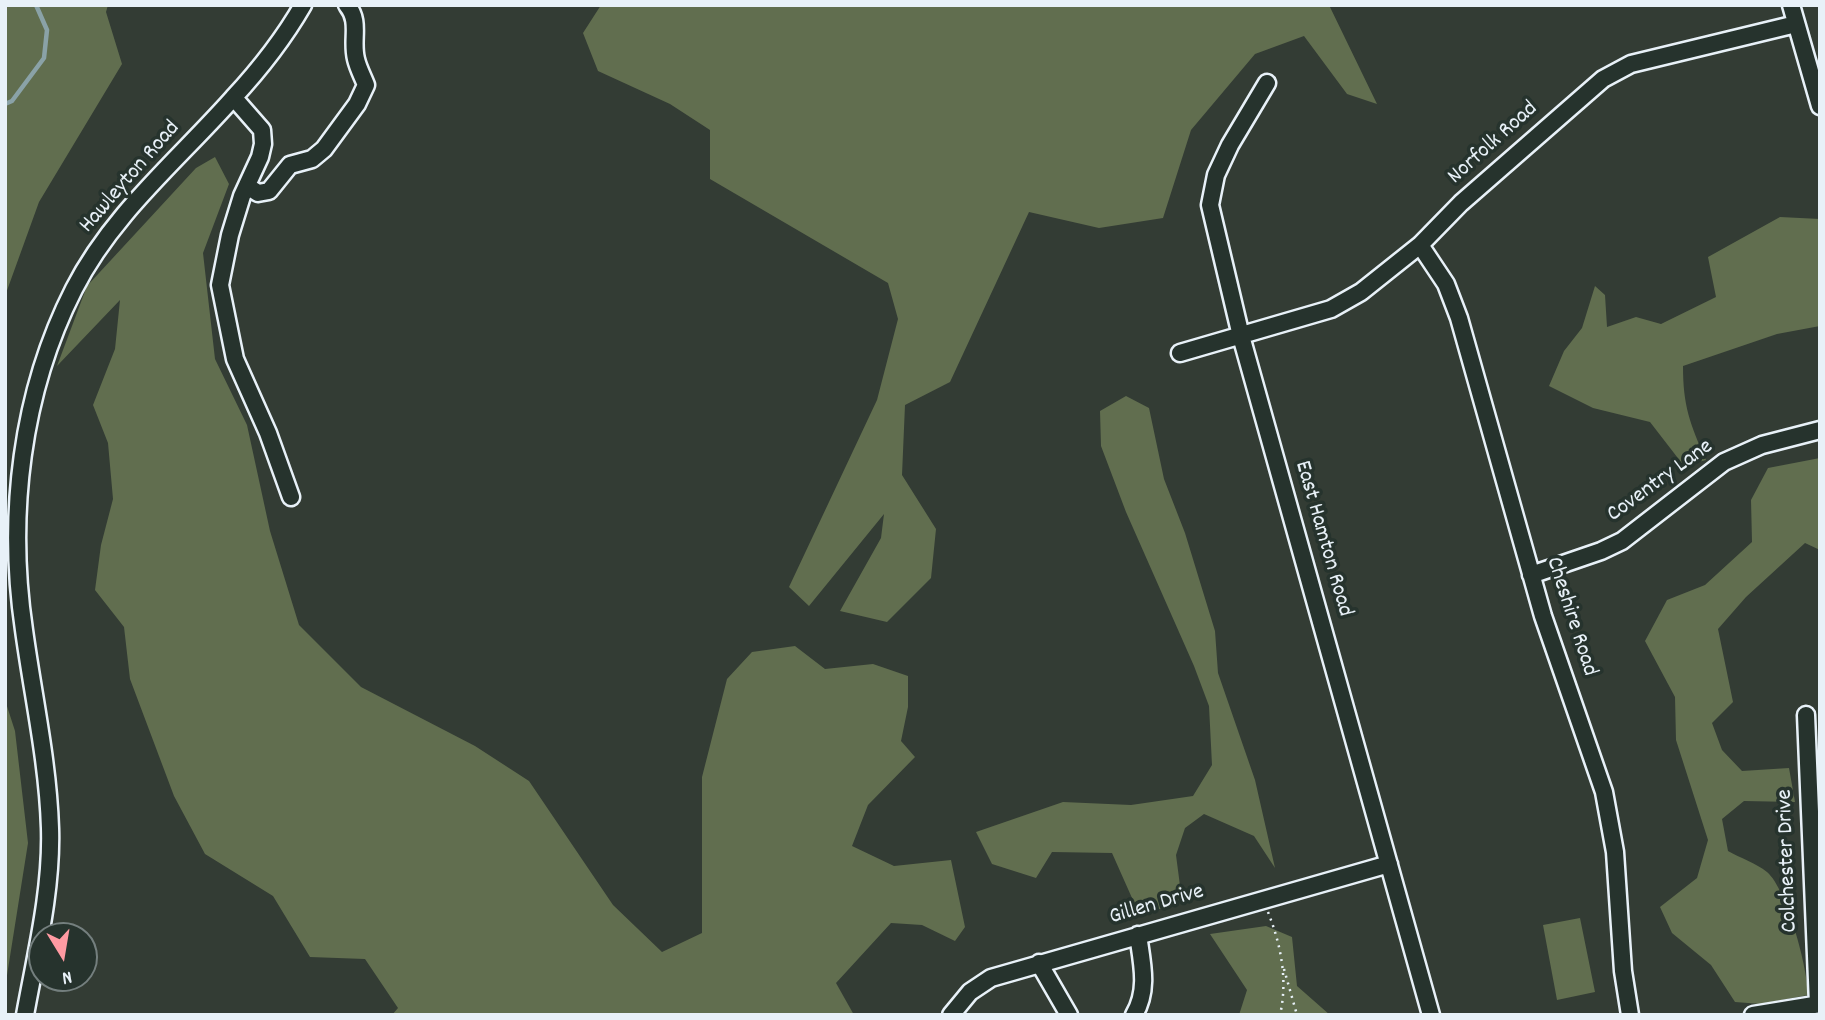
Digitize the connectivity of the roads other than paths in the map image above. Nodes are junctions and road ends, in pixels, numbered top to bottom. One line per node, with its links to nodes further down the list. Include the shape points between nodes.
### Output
1 (303, 5): 6 (street, Hawleyton Road)
2 (347, 5): 8 (street, via 356,22 356,60 366,85 357,104 312,159 290,165 269,191 258,193)
3 (1791, 5): 4 (street)
4 (1796, 24): 7 (street); 9 (street, Norfolk Road, via 1631,64 1603,79 1461,203)
5 (1267, 83): 10 (street, East Hamton Road, via 1230,145 1216,175 1210,205)
6 (234, 98): 8 (street, via 262,130 260,157); 20 (street, Hawleyton Road, via 102,244 73,292 48,352 28,428 17,514 17,565 49,814 50,862)
7 (1820, 106)
8 (247, 186): 13 (street, via 219,285 236,359)
9 (1420, 245): 10 (street, Norfolk Road, via 1361,292 1331,309); 14 (street, Cheshire Road, via 1446,284 1459,318)
10 (1241, 336): 11 (street, Norfolk Road); 16 (street, East Hamton Road)
11 (1180, 353)
12 (1820, 430): 14 (street, Coventry Lane, via 1762,445 1724,462 1622,541)
13 (291, 497)
14 (1531, 575): 25 (street, Cheshire Road, via 1604,792 1615,852)
15 (1806, 715): 19 (street, Colchester Drive)
16 (1389, 864): 17 (street, Gillen Drive); 24 (street, East Hamton Road)
17 (1138, 935): 18 (street, Gillen Drive); 23 (street, via 1144,975 1141,1003)
18 (1039, 963): 21 (street, Gillen Drive, via 991,978 970,992); 22 (street)
19 (1819, 1004): 26 (street)
20 (25, 1015)
21 (951, 1015)
22 (1069, 1015)
23 (1134, 1015)
24 (1431, 1015)
25 (1630, 1015)
26 (1753, 1015)

